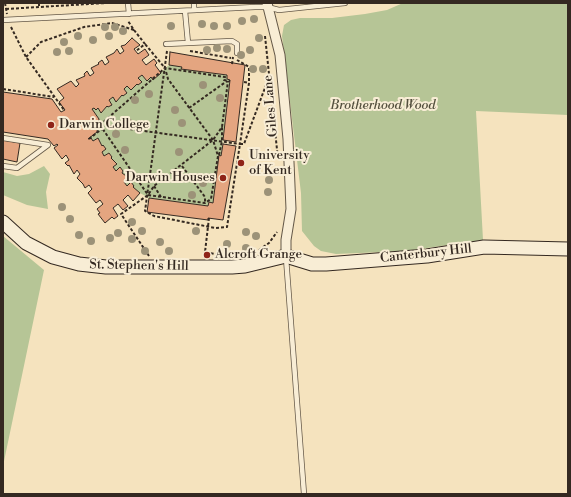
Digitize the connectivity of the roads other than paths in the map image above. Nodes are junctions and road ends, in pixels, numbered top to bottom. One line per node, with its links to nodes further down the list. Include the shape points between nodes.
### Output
1 (128, 3): 7 (lane)
2 (194, 3): 5 (lane)
3 (345, 3): 4 (lane, via 279,10)
4 (267, 5): 5 (lane); 16 (street, Giles Lane, via 280,55 288,139 291,209)
5 (194, 10): 6 (lane)
6 (185, 11): 7 (lane); 9 (lane)
7 (127, 14): 8 (lane)
8 (5, 20)
9 (188, 43): 10 (lane); 11 (lane, via 232,40 237,44)
10 (167, 46)
11 (237, 53)
12 (3, 138): 13 (lane, via 48,146 17,168)
13 (3, 166)
14 (3, 222): 16 (street, St. Stephen's Hill, via 32,246 65,261 91,266 246,266)
15 (568, 249): 16 (street, Canterbury Hill, via 484,247 427,256 326,264 306,263)
16 (286, 256): 17 (lane)
17 (304, 494)

